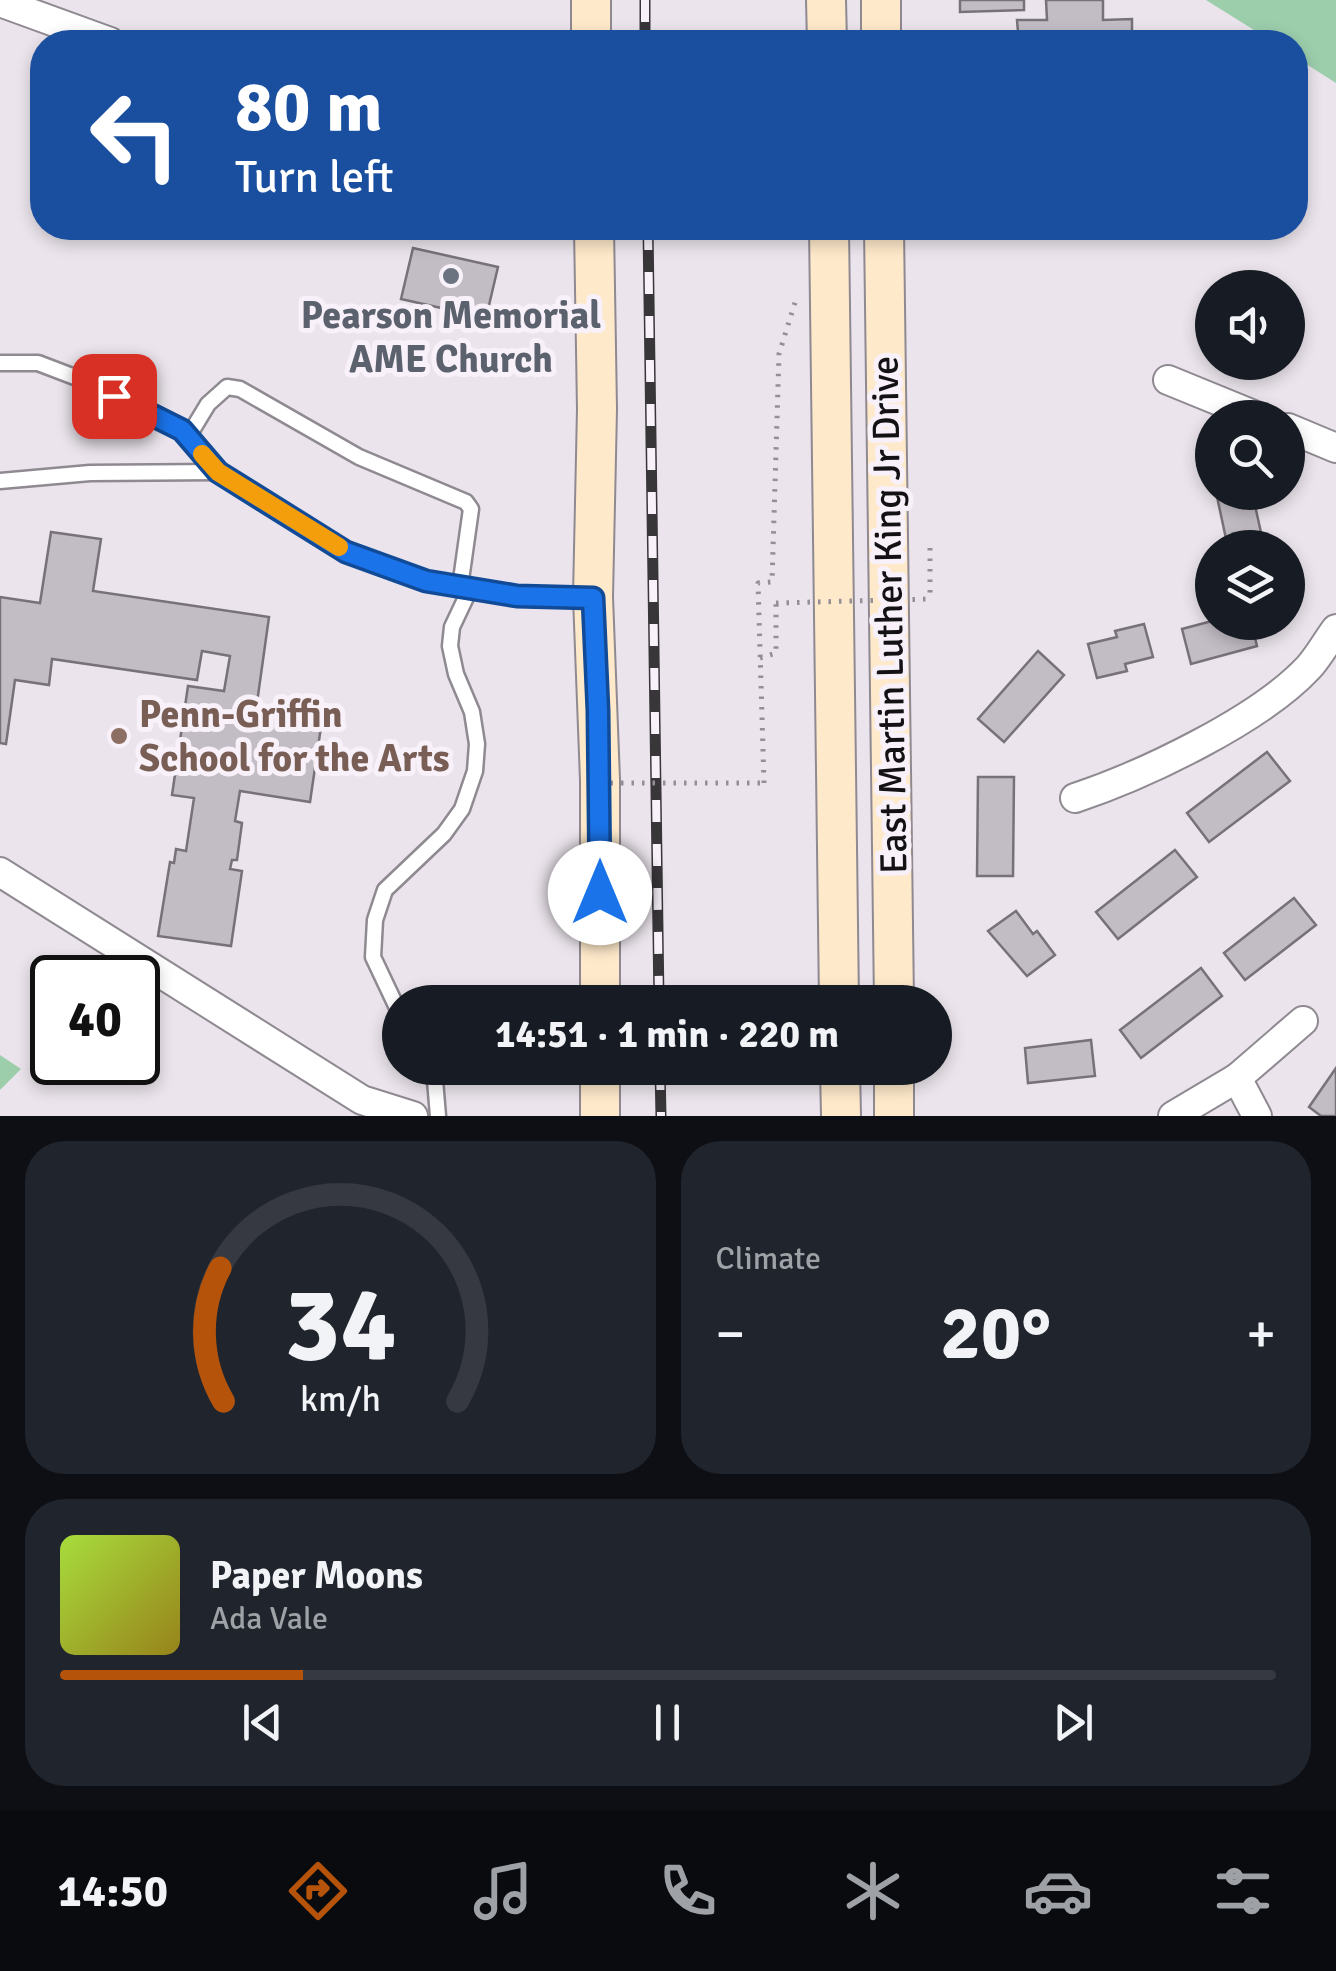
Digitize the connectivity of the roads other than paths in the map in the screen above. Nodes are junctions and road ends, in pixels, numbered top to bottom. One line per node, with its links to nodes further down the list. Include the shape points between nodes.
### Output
1 (591, 0): 6 (main road)
2 (826, 0): 7 (main road)
3 (881, 0): 8 (main road)
4 (0, 2): 5 (street)
5 (77, 30)
6 (592, 30)
7 (827, 30)
8 (882, 30)
9 (594, 240): 21 (main road)
10 (829, 240): 27 (main road, East Martin Luther King Jr Drive)
11 (884, 240): 28 (main road, East Martin Luther King Jr Drive)
12 (0, 363): 16 (lane, via 38,362)
13 (1168, 380): 14 (street)
14 (1217, 400)
15 (1305, 435): 17 (street)
16 (188, 437): 18 (lane); 20 (lane, via 208,404 227,388 240,389 359,457 466,502 471,509)
17 (1336, 448)
18 (218, 472): 19 (lane); 20 (lane, via 346,552)
19 (0, 481)
20 (465, 588): 21 (lane); 25 (lane, via 450,646 472,712 475,771 462,809 444,834 385,890 373,957)
21 (593, 598): 26 (main road)
22 (1336, 629): 23 (street, via 1309,666 1264,704 1119,783)
23 (1075, 798)
24 (0, 872): 35 (street, via 362,1100)
25 (386, 985)
26 (600, 985)
27 (840, 985)
28 (894, 985)
29 (1303, 1021): 30 (street)
30 (1236, 1078): 40 (street); 41 (street)
31 (435, 1085): 36 (lane)
32 (600, 1085): 37 (main road)
33 (840, 1085): 38 (main road)
34 (894, 1085): 39 (main road)
35 (414, 1116)
36 (438, 1116)
37 (600, 1116)
38 (841, 1116)
39 (894, 1116)
40 (1172, 1116)
41 (1257, 1116)

